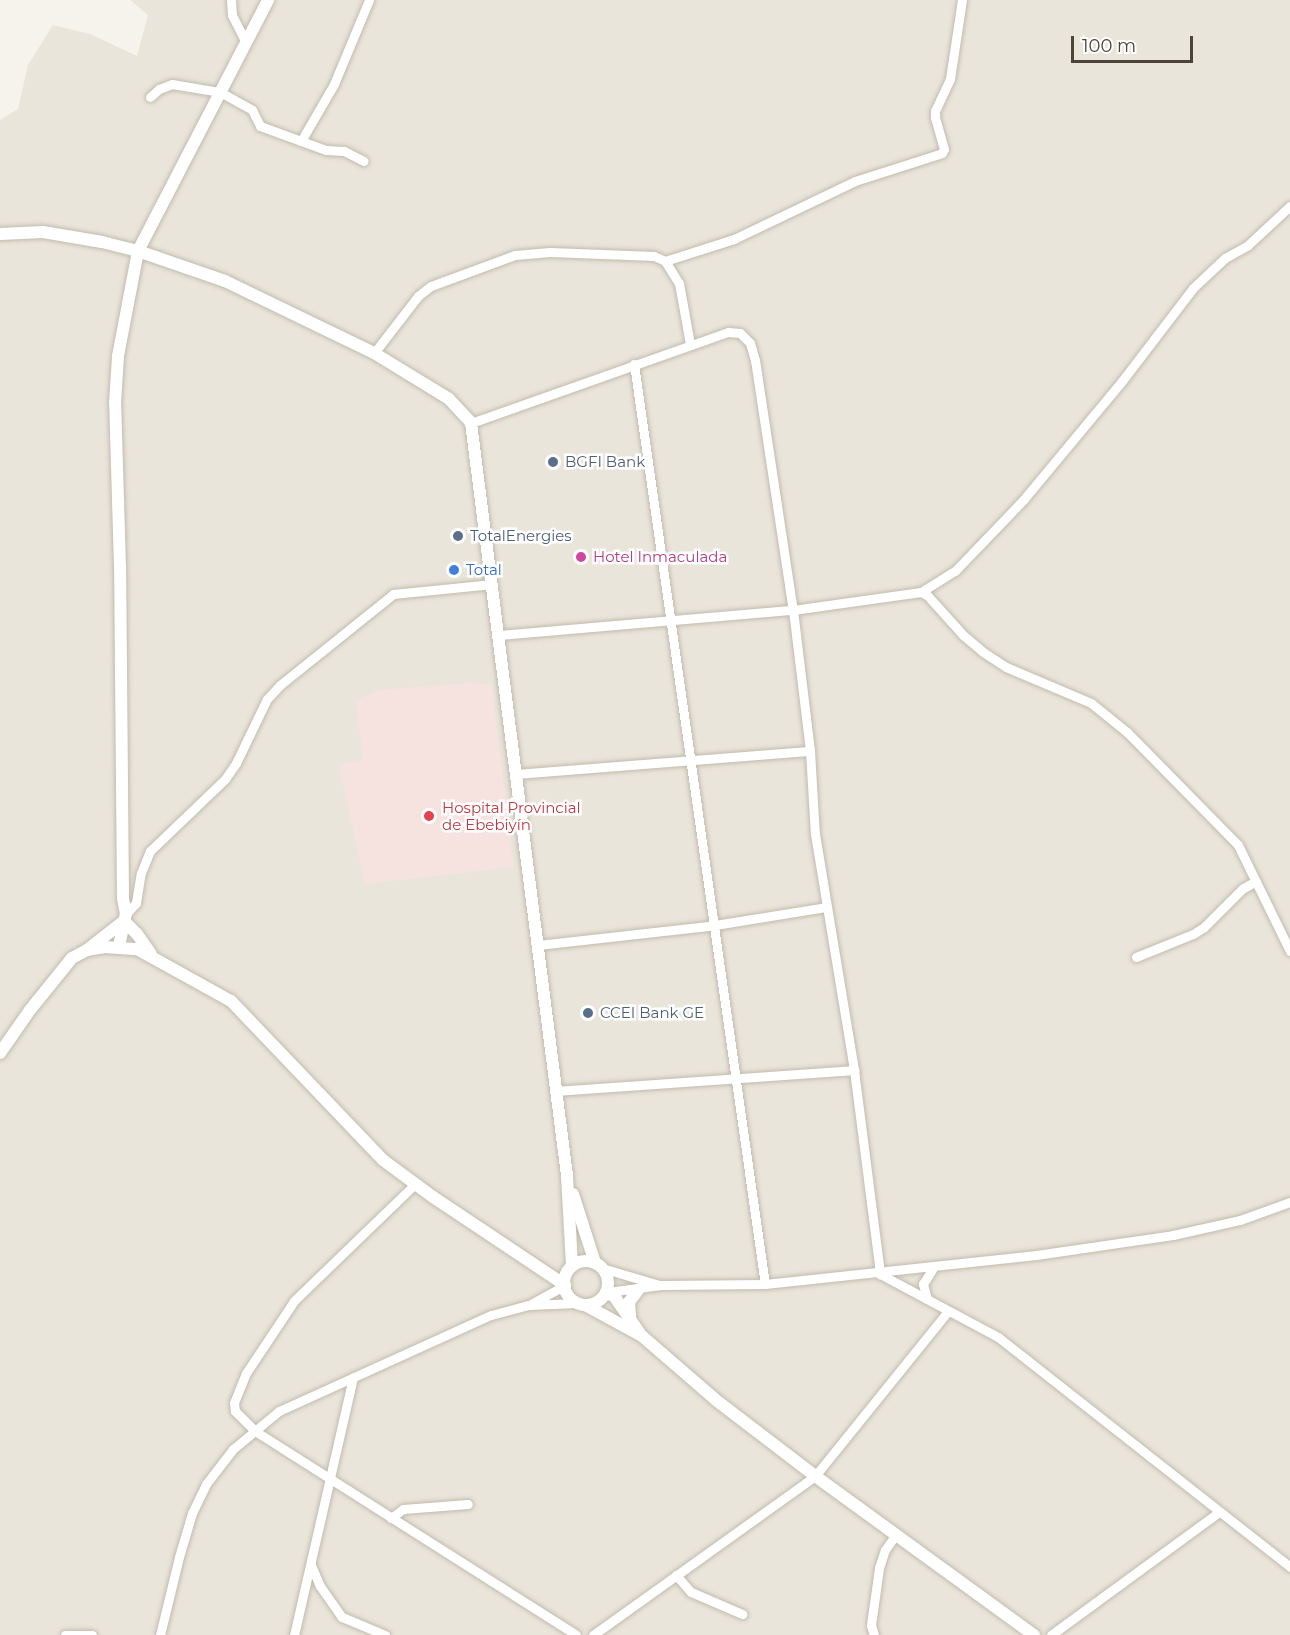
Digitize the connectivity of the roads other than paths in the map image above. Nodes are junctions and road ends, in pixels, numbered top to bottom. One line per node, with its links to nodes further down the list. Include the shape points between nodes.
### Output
1 (231, 0): 5 (street, via 232,15)
2 (268, 0): 5 (street)
3 (369, 0): 8 (street, via 338,74)
4 (962, 0): 13 (street, via 950,79 936,111 943,152 855,181 734,239)
5 (246, 42): 6 (street)
6 (220, 93): 7 (street, via 172,84); 8 (street, via 252,110 260,126); 12 (street)
7 (150, 97)
8 (301, 141): 9 (street, via 326,150 344,151)
9 (364, 161)
10 (1290, 206): 19 (street, via 1193,288 1024,499 955,571)
11 (0, 234): 12 (street, via 44,232)
12 (138, 251): 15 (street, via 225,281); 28 (street, via 118,356 115,403)
13 (665, 261): 14 (street, via 679,283); 15 (street, via 654,256 550,252 515,255 431,286 418,296)
14 (690, 344): 16 (street); 20 (street, via 728,332 740,333 750,344)
15 (374, 353): 17 (street, via 449,399)
16 (634, 364): 17 (street); 21 (street)
17 (471, 423): 18 (street)
18 (493, 584): 22 (street); 28 (street, via 393,594 280,685 267,699 225,778 150,851 135,903)
19 (921, 592): 20 (street); 26 (street, via 983,652 1006,667 1091,703 1127,732 1238,845)
20 (793, 610): 21 (street); 23 (street)
21 (673, 621): 22 (street); 24 (street)
22 (499, 635): 25 (street)
23 (810, 751): 24 (street); 27 (street, via 815,834)
24 (692, 761): 25 (street); 29 (street)
25 (517, 774): 30 (street)
26 (1256, 882): 33 (street); 34 (street, via 1242,889 1199,931)
27 (826, 907): 29 (street); 37 (street)
28 (125, 917): 31 (street); 32 (street); 35 (street)
29 (715, 925): 30 (street); 38 (street)
30 (538, 945): 39 (street)
31 (119, 946): 32 (street); 35 (street, via 137,949)
32 (87, 951): 36 (street, via 66,964)
33 (1290, 951)
34 (1136, 957)
35 (153, 958): 41 (street, via 218,992 243,1011 383,1160)
36 (0, 1053)
37 (854, 1070): 38 (street); 45 (street)
38 (735, 1079): 39 (street); 47 (street)
39 (556, 1091): 40 (street)
40 (567, 1176): 43 (street); 46 (street)
41 (415, 1184): 46 (street, via 537,1264); 58 (street, via 309,1285 260,1349 234,1403 235,1412)
42 (1290, 1203): 44 (street, via 1240,1220 1173,1235)
43 (598, 1266): 46 (street, via 583,1262); 48 (street); 50 (street, via 608,1280)
44 (933, 1268): 45 (street); 51 (street, via 923,1284)
45 (880, 1274): 47 (street); 51 (street)
46 (567, 1277): 52 (street, via 568,1296); 53 (street)
47 (765, 1284): 48 (street)
48 (661, 1285): 49 (street)
49 (638, 1290): 50 (street); 55 (street, via 629,1302)
50 (606, 1293): 52 (street, via 597,1302); 55 (street, via 614,1296)
51 (927, 1299): 54 (street)
52 (581, 1304): 53 (street); 56 (street)
53 (529, 1305): 57 (street, via 491,1315)
54 (948, 1311): 59 (street); 62 (street, via 998,1337)
55 (631, 1320): 56 (street)
56 (642, 1336): 59 (street, via 717,1401)
57 (353, 1378): 58 (street, via 287,1407); 60 (street)
58 (255, 1431): 60 (street); 71 (street, via 234,1449 206,1484 192,1513)
59 (815, 1476): 64 (street); 67 (street)
60 (331, 1479): 63 (street); 65 (street)
61 (468, 1504): 63 (street, via 403,1509)
62 (1219, 1512): 66 (street); 78 (street)
63 (391, 1518): 74 (street)
64 (896, 1534): 76 (street, via 879,1568 871,1625); 77 (street)
65 (311, 1565): 72 (street); 73 (street, via 320,1586 342,1617)
66 (1290, 1567)
67 (676, 1575): 68 (street, via 691,1592); 75 (street)
68 (742, 1614)
69 (65, 1635): 70 (street)
70 (92, 1635)
71 (160, 1635)
72 (294, 1635)
73 (385, 1635)
74 (576, 1635)
75 (593, 1635)
76 (874, 1635)
77 (1034, 1635)
78 (1051, 1635)

